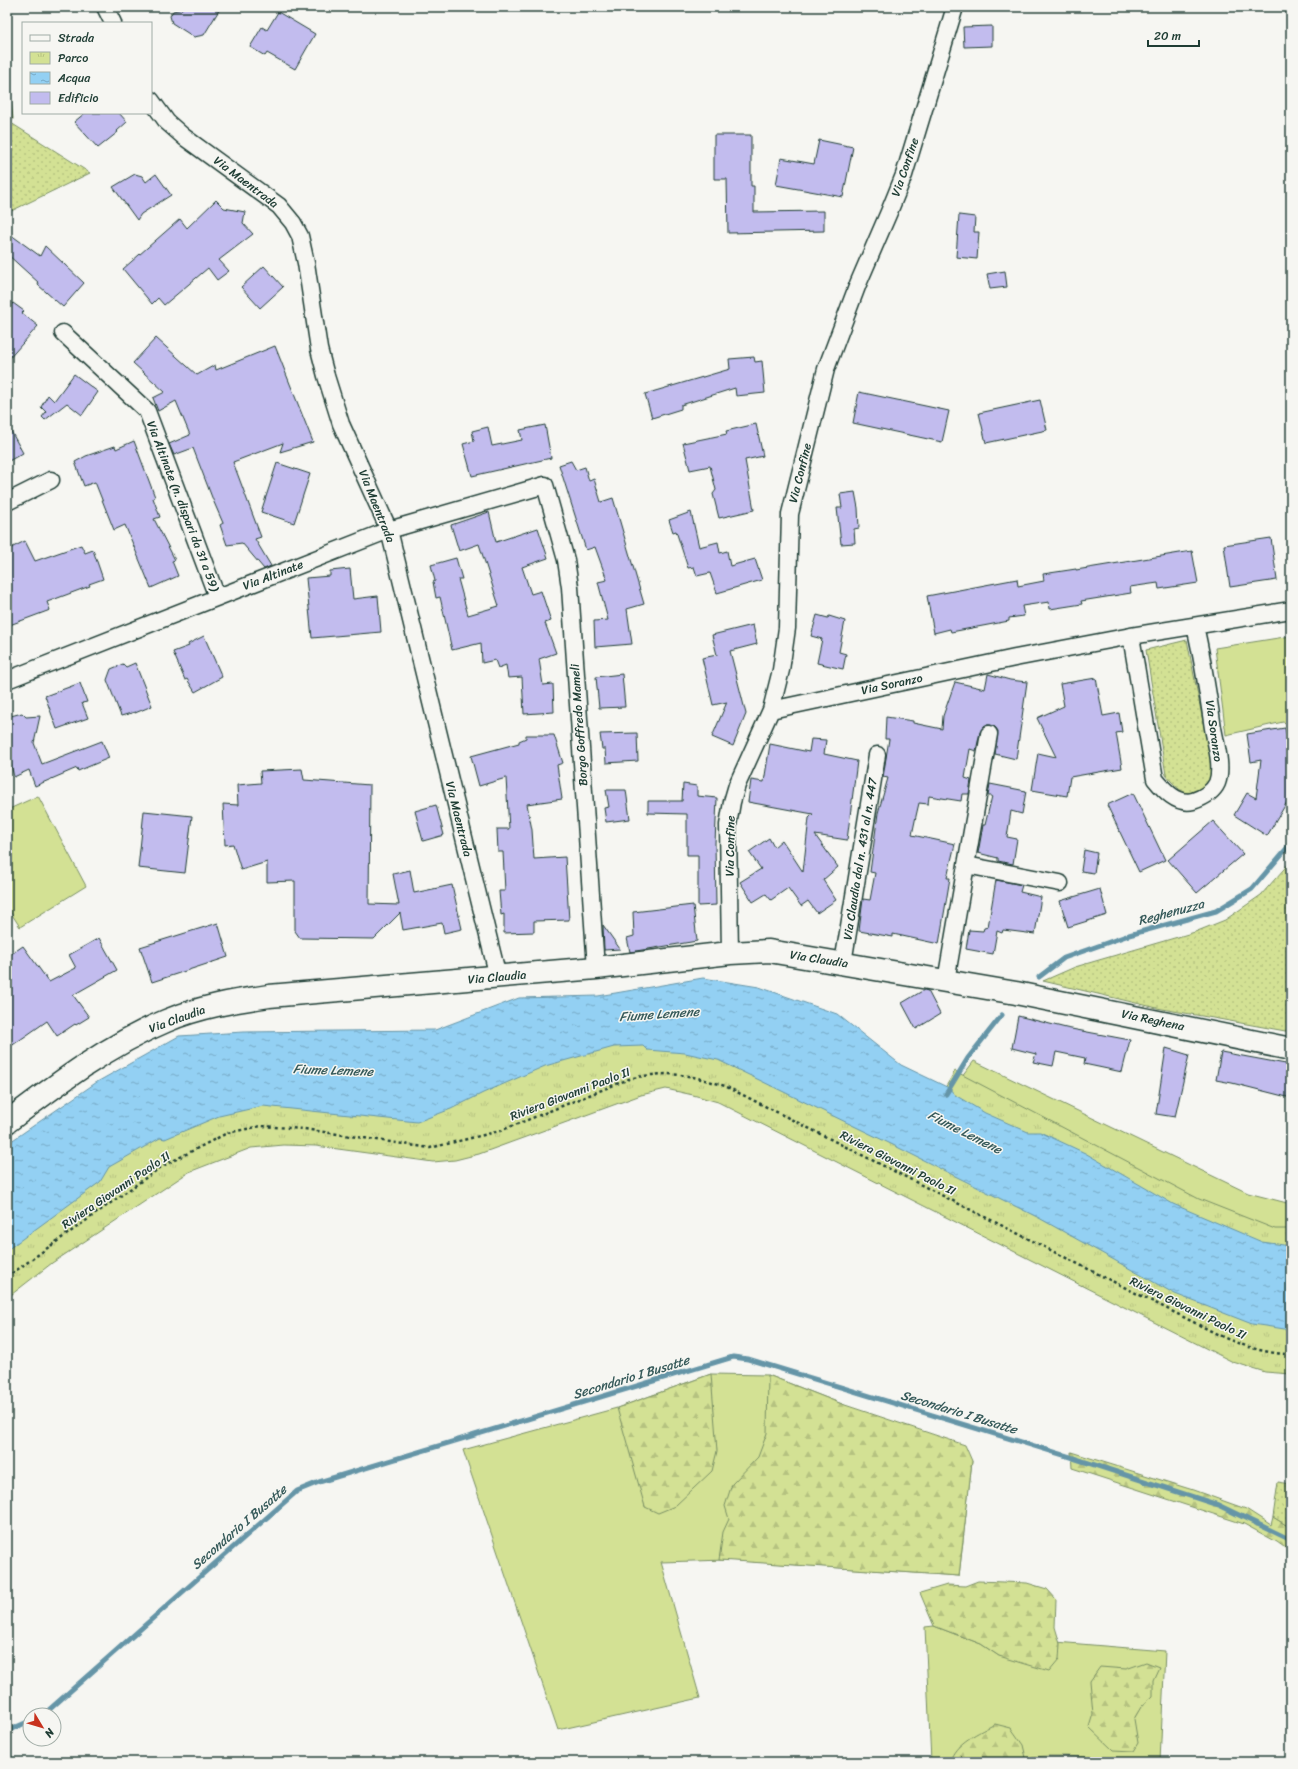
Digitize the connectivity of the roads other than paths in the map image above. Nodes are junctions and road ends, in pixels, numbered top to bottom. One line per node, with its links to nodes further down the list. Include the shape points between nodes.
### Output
1 (105, 7): 3 (street)
2 (955, 7): 15 (street, Via Confine, via 904,175 858,284 826,369 790,514 787,628 781,670)
3 (112, 22)
4 (152, 101): 9 (street, Via Maentrada, via 167,122 184,137 264,194 279,206 293,223 300,236 306,263 319,349 341,424)
5 (63, 334): 10 (street, Via Altinate (n. dispari da 31 a 59), via 147,411)
6 (50, 480): 8 (street)
7 (544, 485): 9 (street, Via Altinate); 22 (street, Borgo Goffredo Mameli, via 566,560 570,587)
8 (7, 502)
9 (389, 530): 10 (street, Via Altinate); 23 (street, Via Maentrada)
10 (217, 597): 14 (street, Via Altinate)
11 (1291, 610): 12 (street, Via Soranzo)
12 (1195, 626): 13 (street, Via Soranzo); 13 (street, Via Soranzo, via 1204,663 1219,766 1217,783 1210,792 1192,801 1179,800 1164,791 1155,779)
13 (1131, 636): 15 (street, Via Soranzo)
14 (7, 680)
15 (771, 710): 20 (street, Via Confine, via 745,766 732,802 728,825)
16 (989, 734): 18 (street)
17 (877, 755): 21 (street, Via Claudia dal n. 431 al n. 447)
18 (966, 865): 19 (street); 24 (street)
19 (1060, 883)
20 (730, 953): 21 (street, Via Claudia, via 769,951); 22 (street, Via Claudia)
21 (843, 963): 24 (street, Via Claudia)
22 (596, 968): 23 (street, Via Claudia)
23 (498, 977): 27 (street, Via Claudia, via 269,996 195,1011 150,1028 110,1050)
24 (946, 980): 25 (street, Via Claudia)
25 (1016, 993): 26 (street, Via Reghena)
26 (1291, 1049)
27 (7, 1122)

